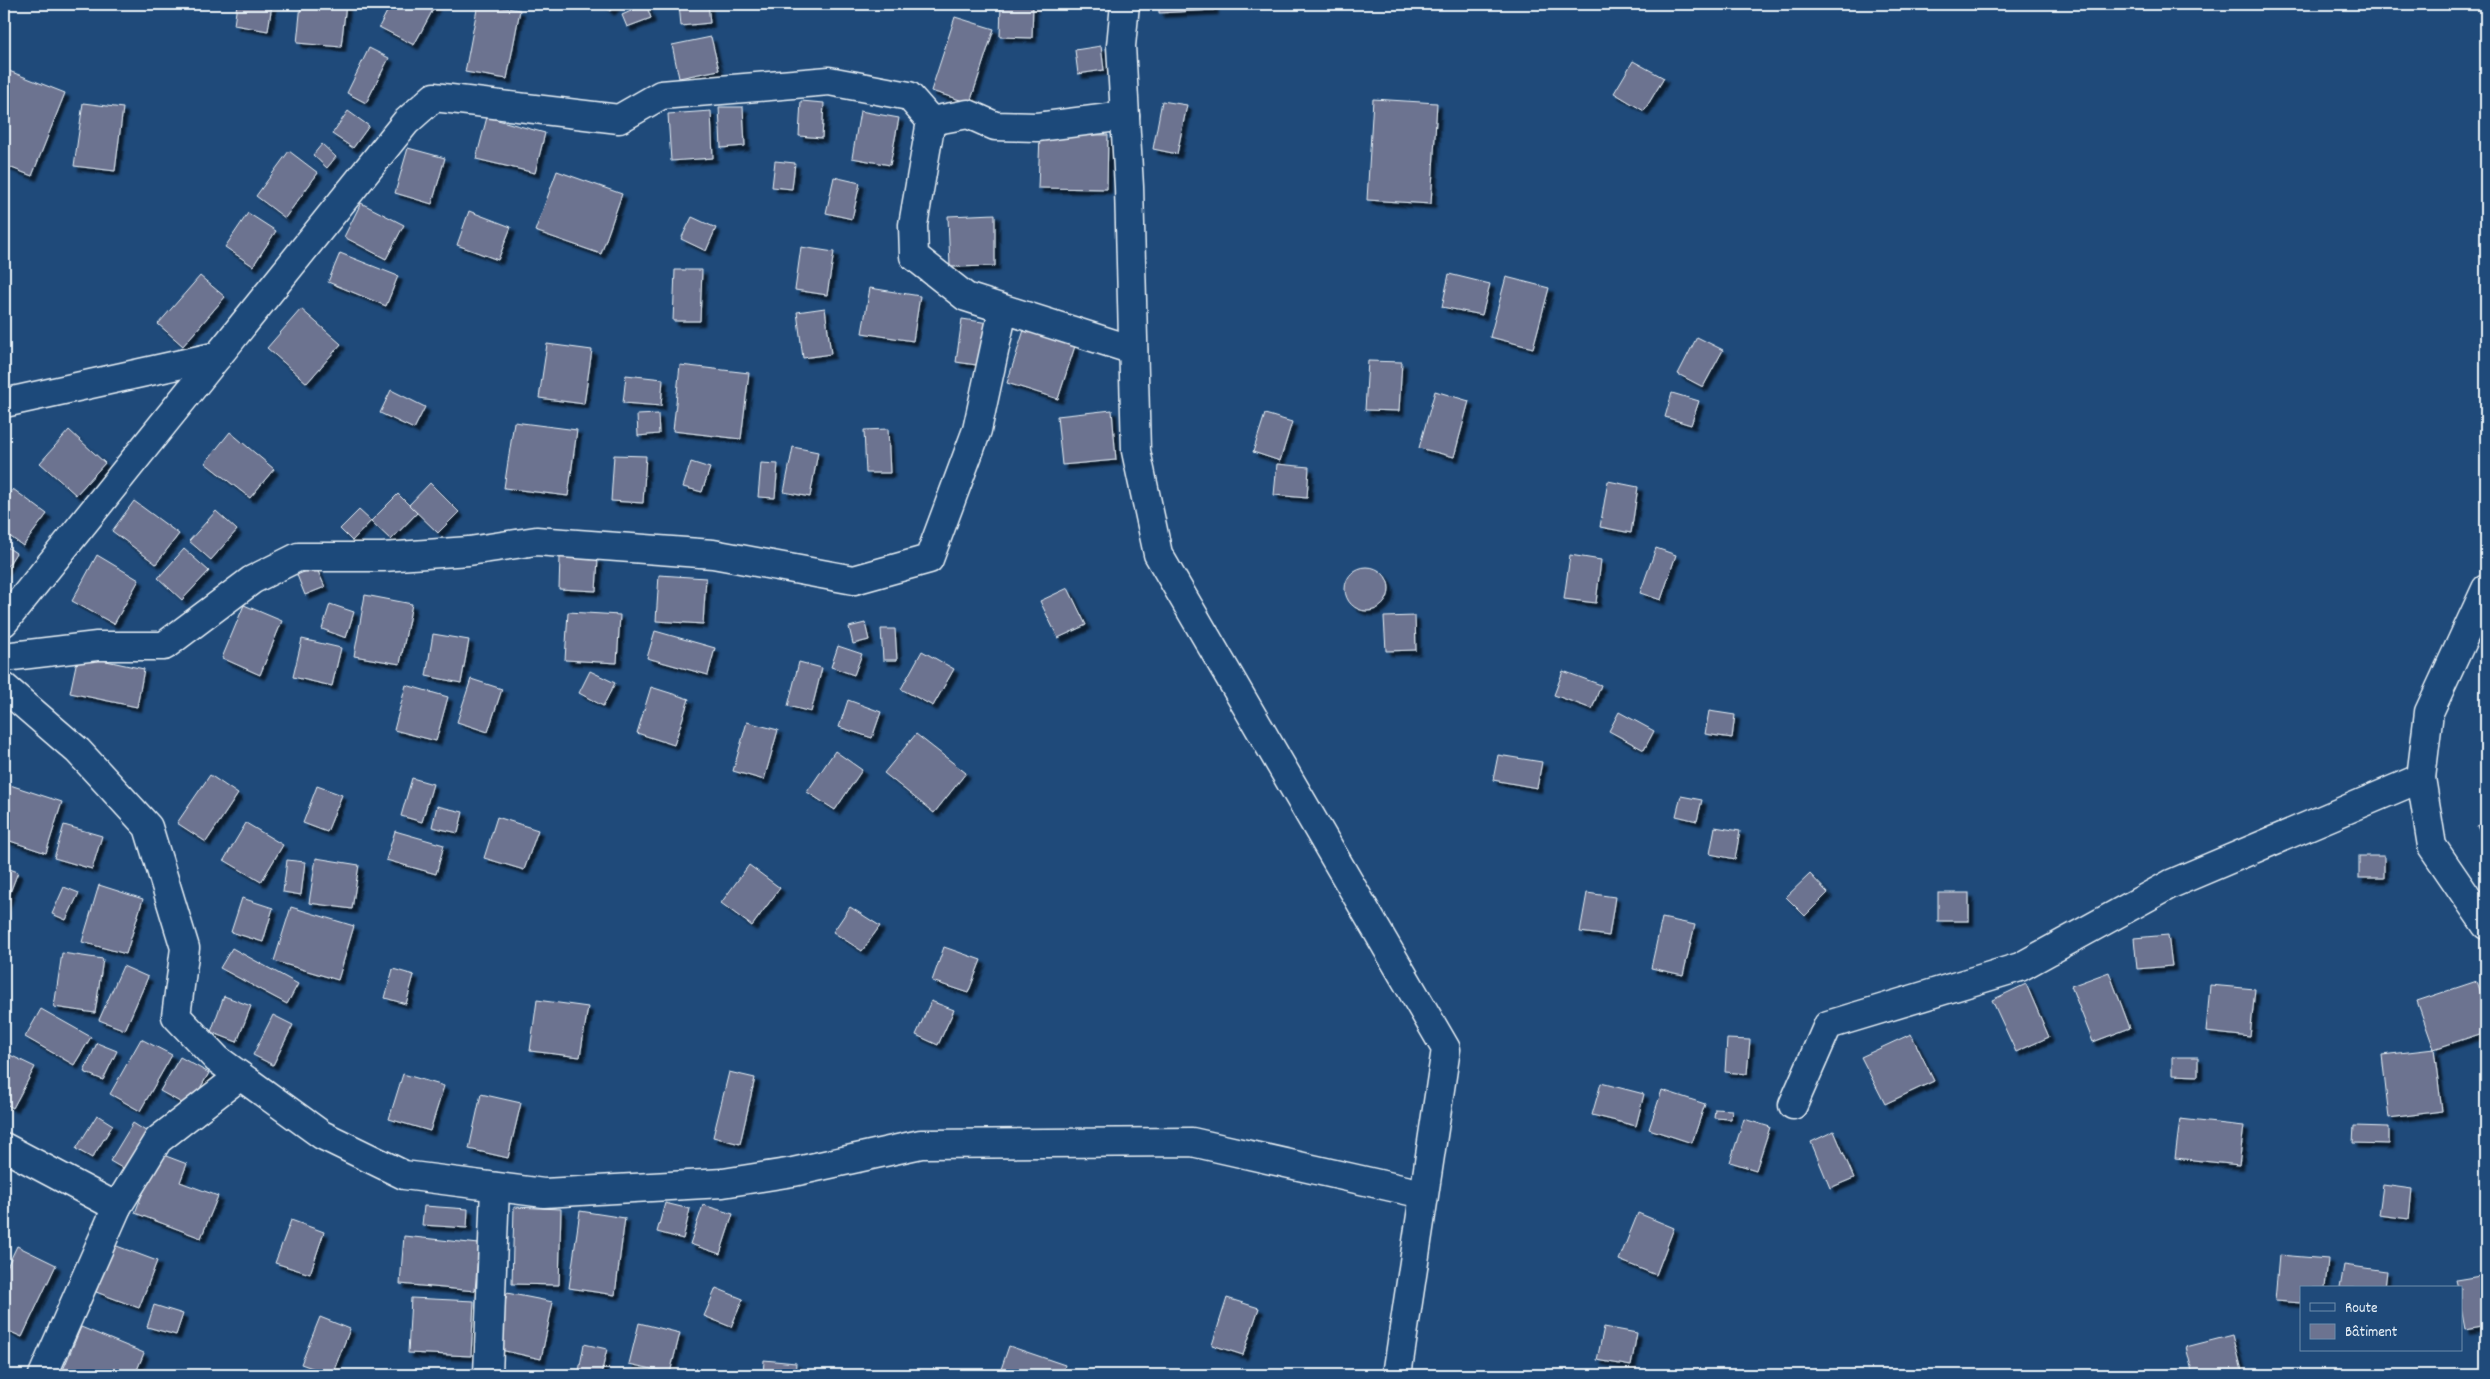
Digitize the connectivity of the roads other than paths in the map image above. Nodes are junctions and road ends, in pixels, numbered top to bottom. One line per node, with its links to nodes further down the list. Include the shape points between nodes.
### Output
1 (1125, 4): 2 (street, via 1121,46)
2 (1125, 116): 3 (street, via 1037,127 995,126 968,114); 5 (street)
3 (930, 121): 4 (street, via 913,225 914,256 966,297); 6 (street, via 909,96 829,81 661,95 619,120 434,97 406,122)
4 (1003, 310): 5 (street); 10 (street, via 977,430 929,559 854,580 714,554 536,541 469,552 393,557 298,557 252,580 164,646 97,646)
5 (1133, 350): 18 (street, via 1136,451 1158,554 1446,1049)
6 (218, 356): 7 (street); 9 (street)
7 (4, 404)
8 (2486, 589): 12 (street, via 2429,712)
9 (4, 622)
10 (4, 657)
11 (4, 687): 14 (street, via 78,751 148,827 185,948 176,1016 217,1059)
12 (2421, 778): 13 (street, via 2432,846); 15 (street, via 2171,884 2020,967 1828,1025)
13 (2486, 925)
14 (240, 1076): 17 (street, via 322,1136 404,1175); 19 (street, via 158,1140)
15 (1793, 1105)
16 (4, 1147): 19 (street)
17 (495, 1187): 18 (street, via 544,1193 723,1183 793,1172 921,1144 1192,1142); 21 (street)
18 (1424, 1194): 22 (street)
19 (117, 1207): 20 (street)
20 (43, 1375)
21 (488, 1375)
22 (1397, 1375)

